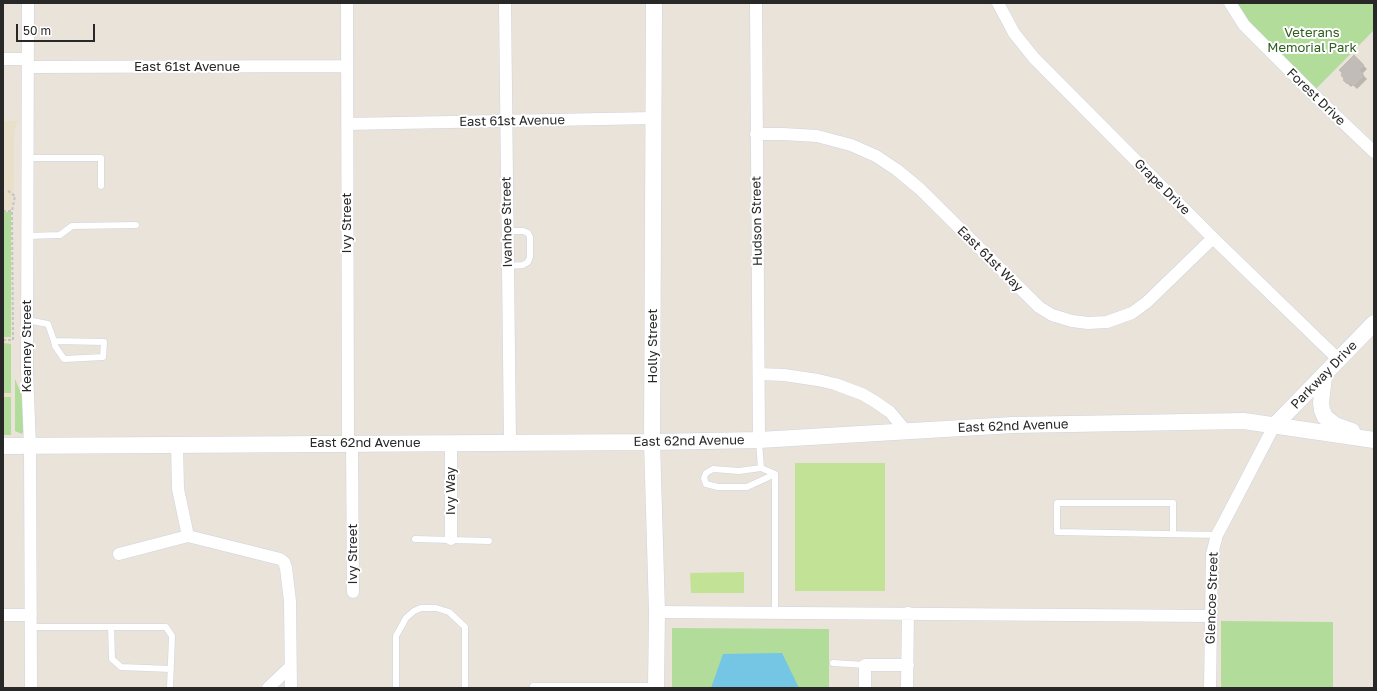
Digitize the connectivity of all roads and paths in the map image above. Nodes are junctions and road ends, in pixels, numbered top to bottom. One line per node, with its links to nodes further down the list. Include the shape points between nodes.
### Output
1 (28, 3): 9 (street, Kearney Street)
2 (347, 3): 10 (street, Ivy Street)
3 (505, 3): 12 (street, Ivanhoe Street)
4 (654, 3): 11 (street, Holly Street)
5 (756, 3): 14 (street, Hudson Street)
6 (998, 3): 24 (street, Grape Drive, via 1014,33 1034,58)
7 (1230, 3): 15 (street, Forest Drive, via 1244,25)
8 (3, 59): 9 (street, East 61st Avenue)
9 (28, 63): 10 (street, East 61st Avenue); 16 (street, Kearney Street)
10 (347, 66): 13 (street, Ivy Street)
11 (653, 118): 12 (street, East 61st Avenue); 38 (street, Holly Street)
12 (506, 121): 13 (street, East 61st Avenue); 22 (street, Ivanhoe Street)
13 (347, 124): 40 (street, Ivy Street)
14 (756, 134): 24 (street, East 61st Way, via 817,136 851,145 876,156 920,189 1039,307 1072,322 1107,322 1132,313 1147,302); 31 (street, Hudson Street)
15 (1374, 152)
16 (28, 158): 17 (lane, via 101,158); 23 (street, Kearney Street)
17 (101, 186)
18 (8, 190): 20 (path, via 15,196)
19 (3, 211): 20 (path)
20 (12, 211): 28 (path, via 13,340)
21 (136, 226): 23 (lane, via 72,226 60,234)
22 (507, 231): 25 (street, Ivanhoe Street); 25 (lane, via 522,231 530,237 528,262)
23 (27, 236): 26 (street, Kearney Street)
24 (1213, 238): 30 (street, Grape Drive)
25 (508, 266): 37 (street, Ivanhoe Street)
26 (27, 320): 29 (lane, via 48,324); 43 (street, Kearney Street)
27 (1374, 323): 30 (street, Parkway Drive)
28 (3, 340)
29 (54, 341): 29 (lane, via 64,359 103,357 104,342)
30 (1339, 360): 32 (street, Parkway Drive)
31 (759, 374): 34 (street, via 818,380 862,394 890,412); 36 (street, Hudson Street)
32 (1324, 376): 33 (street, Parkway Drive); 35 (street, via 1321,403 1325,417 1335,425)
33 (1274, 426): 34 (street, East 62nd Avenue, via 1236,421 1013,425); 35 (street, East 62nd Avenue); 47 (street, Glencoe Street)
34 (906, 431): 36 (street, East 62nd Avenue)
35 (1374, 439)
36 (759, 440): 38 (street, East 62nd Avenue); 44 (lane)
37 (510, 442): 38 (street, East 62nd Avenue); 39 (street, East 62nd Avenue)
38 (652, 442): 54 (street, Holly Street)
39 (451, 443): 40 (street, East 62nd Avenue); 50 (street, Ivy Way)
40 (350, 444): 41 (street, East 62nd Avenue); 53 (street, Ivy Street)
41 (177, 445): 43 (street, East 62nd Avenue); 48 (street, via 178,488)
42 (3, 446): 43 (street, East 62nd Avenue)
43 (30, 446): 59 (street, Kearney Street)
44 (761, 468): 45 (lane); 45 (lane, via 739,471 713,469 704,478 706,484 718,487 746,487)
45 (774, 474): 55 (lane)
46 (1173, 534): 46 (lane, via 1057,532 1057,503 1173,503); 47 (lane)
47 (1217, 535): 58 (street, Glencoe Street, via 1212,554)
48 (188, 536): 52 (street); 64 (street, via 284,562 290,601)
49 (416, 539): 50 (lane)
50 (451, 539): 51 (lane)
51 (489, 541)
52 (119, 554)
53 (353, 592)
54 (657, 612): 55 (street); 66 (street, Holly Street)
55 (775, 612): 56 (street)
56 (908, 613): 58 (street); 63 (street)
57 (3, 615): 59 (street)
58 (1210, 616): 76 (street, Glencoe Street)
59 (31, 621): 60 (lane); 67 (street, Kearney Street)
60 (111, 627): 65 (lane, via 112,659 120,667); 65 (lane, via 166,627 172,636)
61 (833, 663): 62 (lane)
62 (865, 665): 63 (street); 74 (street)
63 (908, 665): 75 (street)
64 (290, 667): 69 (street); 70 (street)
65 (171, 669): 68 (lane)
66 (656, 687): 73 (lane)
67 (31, 688)
68 (170, 688)
69 (268, 688)
70 (291, 688)
71 (396, 688): 72 (lane, via 396,636 406,618 414,610 436,608 449,612 465,627)
72 (465, 688)
73 (533, 688)
74 (865, 688)
75 (907, 688)
76 (1210, 688)

